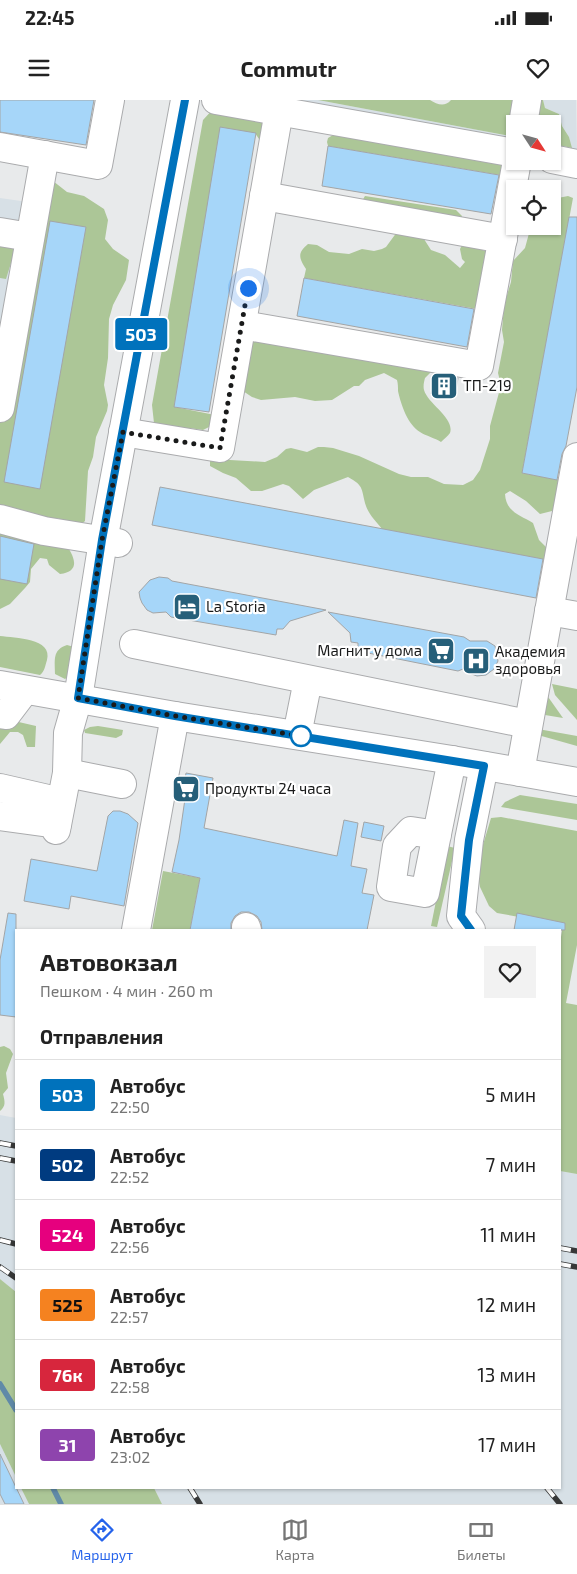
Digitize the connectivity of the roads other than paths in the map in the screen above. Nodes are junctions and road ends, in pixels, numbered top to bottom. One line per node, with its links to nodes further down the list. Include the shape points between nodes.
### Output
1 (110, 100): 9 (street, via 98,165)
2 (185, 100): 19 (street)
3 (216, 100): 5 (street)
4 (527, 100): 6 (street)
5 (279, 111): 8 (street); 13 (street)
6 (524, 115)
7 (0, 147): 9 (street)
8 (506, 151)
9 (45, 155): 15 (street)
10 (561, 161): 11 (street)
11 (577, 164)
12 (515, 170): 16 (street)
13 (264, 196): 16 (street); 17 (street)
14 (0, 232): 15 (street)
15 (30, 236): 18 (street)
16 (503, 239): 17 (street, via 479,366)
17 (242, 325): 19 (street, via 220,448)
18 (0, 408)
19 (123, 432): 23 (street)
20 (577, 457): 21 (street)
21 (573, 500): 24 (street)
22 (0, 519): 23 (street)
23 (110, 542): 30 (street)
24 (567, 563): 25 (street)
25 (549, 611): 26 (street); 33 (street)
26 (577, 616)
27 (134, 644): 28 (street)
28 (308, 680): 33 (street); 34 (street)
29 (12, 687): 30 (street); 31 (street, via 6,716)
30 (78, 698): 32 (street); 38 (street, via 68,734)
31 (0, 714)
32 (175, 716): 34 (street); 45 (street)
33 (528, 724): 37 (street)
34 (297, 735): 35 (street)
35 (452, 760): 36 (street); 44 (street)
36 (484, 766): 37 (street); 46 (street, via 469,840 461,916)
37 (520, 772): 39 (street)
38 (67, 773): 40 (street); 43 (street)
39 (577, 782)
40 (122, 784)
41 (0, 788): 43 (street)
42 (0, 816): 43 (street)
43 (58, 819)
44 (437, 834)
45 (136, 929)
46 (470, 929)

